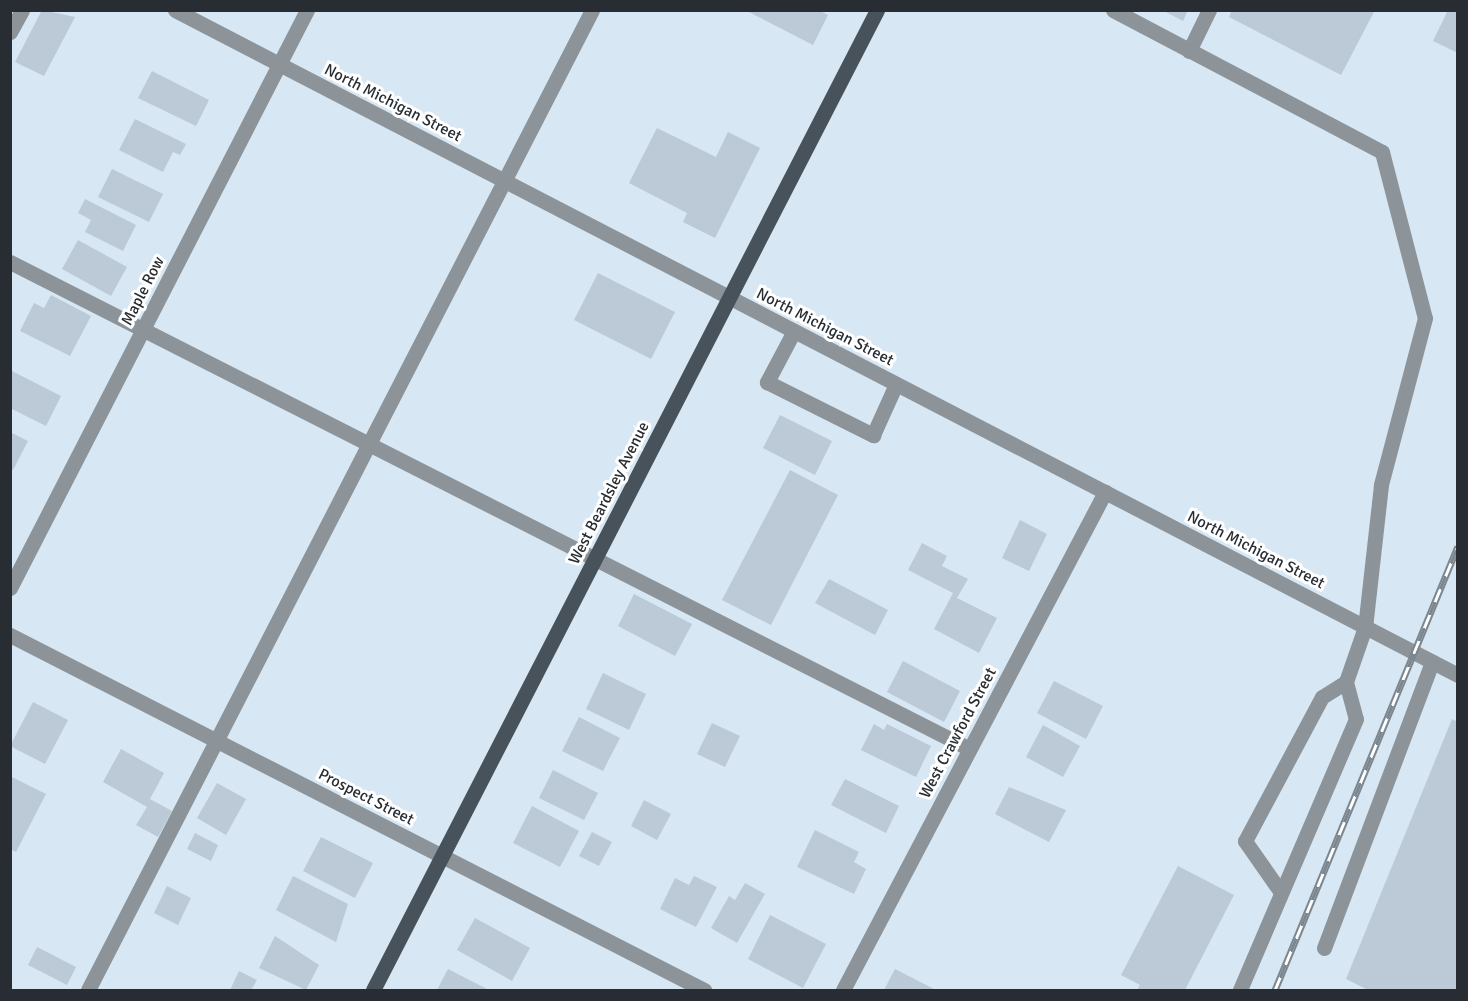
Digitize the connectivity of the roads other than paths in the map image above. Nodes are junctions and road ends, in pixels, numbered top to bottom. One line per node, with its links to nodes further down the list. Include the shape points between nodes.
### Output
1 (21, 10): 8 (street)
2 (176, 10): 10 (street, North Michigan Street)
3 (307, 10): 10 (street, Maple Row)
4 (592, 10): 11 (street)
5 (877, 10): 13 (main road, West Beardsley Avenue)
6 (1113, 10): 9 (street)
7 (1209, 10): 9 (street)
8 (10, 32)
9 (1189, 51): 21 (street, via 1382,152 1425,318 1381,485)
10 (280, 64): 11 (street, North Michigan Street); 14 (street, Maple Row)
11 (506, 182): 13 (street, North Michigan Street); 17 (street)
12 (10, 262): 14 (street, via 113,317)
13 (730, 298): 15 (street, North Michigan Street); 19 (main road, West Beardsley Avenue)
14 (145, 328): 17 (street); 20 (street, Maple Row)
15 (794, 331): 16 (street, North Michigan Street); 16 (street, via 767,382 873,435)
16 (896, 384): 18 (street, North Michigan Street)
17 (370, 444): 19 (street); 26 (street)
18 (1105, 492): 21 (street, North Michigan Street); 27 (street, West Crawford Street)
19 (595, 560): 27 (street); 28 (main road, West Beardsley Avenue)
20 (10, 588)
21 (1365, 627): 23 (street, North Michigan Street); 25 (street)
22 (10, 635): 26 (street, Prospect Street)
23 (1432, 662): 24 (street, North Michigan Street); 30 (street)
24 (1458, 675)
25 (1346, 682): 29 (street, via 1356,719); 29 (street, via 1322,697 1245,841)
26 (216, 740): 28 (street, Prospect Street); 31 (street)
27 (970, 749): 34 (street, West Crawford Street)
28 (443, 857): 32 (main road, West Beardsley Avenue); 33 (street, Prospect Street)
29 (1280, 891): 35 (street)
30 (1324, 948)
31 (88, 990)
32 (373, 990)
33 (704, 990)
34 (843, 990)
35 (1240, 990)

